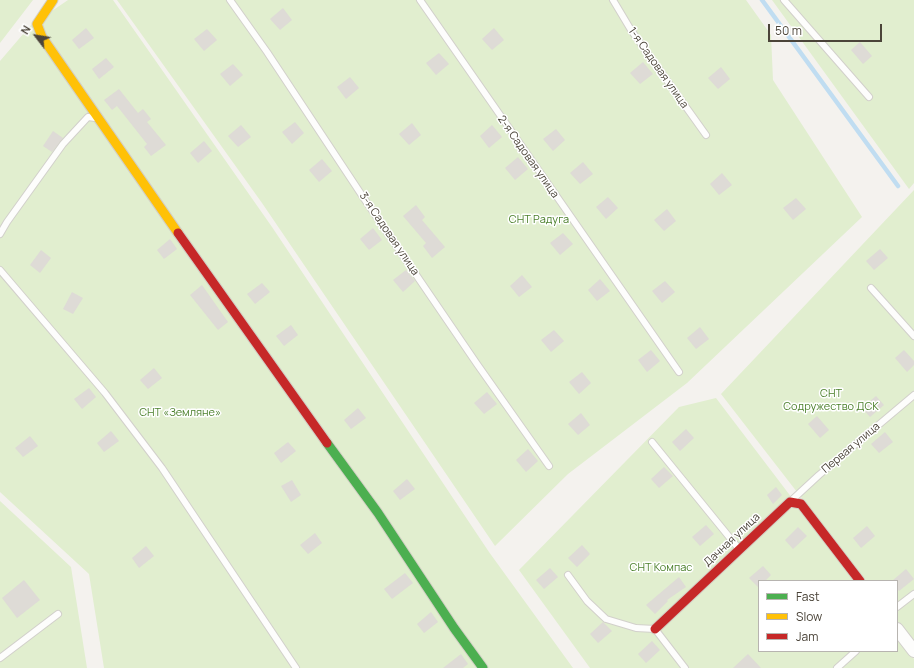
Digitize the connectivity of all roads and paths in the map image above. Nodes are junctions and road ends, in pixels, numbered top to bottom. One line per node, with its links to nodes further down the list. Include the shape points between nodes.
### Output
1 (53, 0): 7 (street, via 37,24 42,37)
2 (230, 0): 16 (lane, 3-я Садовая улица)
3 (420, 0): 13 (lane, 2-я Садовая улица)
4 (613, 0): 8 (lane, 1-я Садовая улица, via 631,30)
5 (784, 0): 6 (lane)
6 (869, 97)
7 (99, 119): 9 (lane, via 88,117 63,144); 30 (street, via 237,317 378,512)
8 (706, 135)
9 (0, 234)
10 (0, 270): 29 (lane, via 105,393 162,468)
11 (871, 288): 12 (lane)
12 (914, 336)
13 (679, 372)
14 (914, 395): 17 (lane, Первая улица)
15 (652, 442): 18 (lane)
16 (549, 466)
17 (790, 502): 18 (street, Дачная улица); 20 (street, via 802,504)
18 (739, 549): 24 (street, Дачная улица)
19 (568, 575): 24 (lane, via 587,601 606,619 636,628)
20 (859, 580)
21 (914, 594): 22 (lane)
22 (898, 607)
23 (58, 614): 28 (lane)
24 (655, 629): 31 (lane)
25 (898, 630): 26 (street)
26 (914, 651)
27 (855, 652): 32 (lane)
28 (0, 658)
29 (296, 668)
30 (483, 668)
31 (685, 668)
32 (837, 668)

